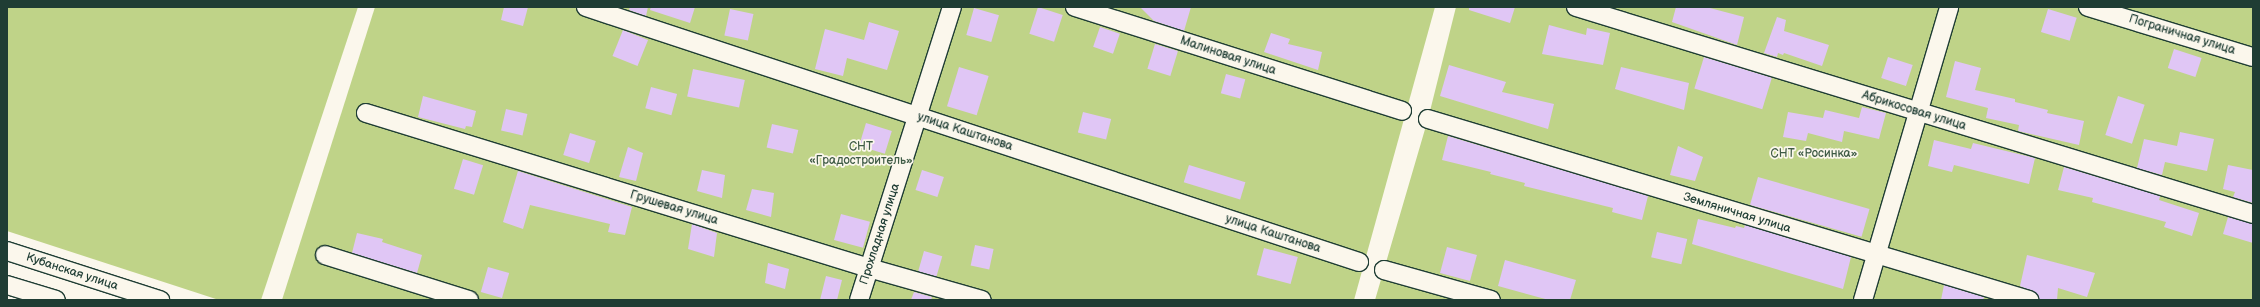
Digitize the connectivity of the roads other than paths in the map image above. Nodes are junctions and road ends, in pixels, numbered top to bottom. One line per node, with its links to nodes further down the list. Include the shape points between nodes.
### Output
1 (586, 7): 11 (street, улица Каштанова)
2 (952, 7): 11 (street, Прохладная улица)
3 (1075, 7): 8 (street, Малиновая улица)
4 (1576, 7): 9 (street, Абрикосовая улица)
5 (1949, 7): 9 (street)
6 (2088, 7): 7 (street, Пограничная улица)
7 (2253, 57)
8 (1402, 111)
9 (1918, 112): 13 (street, Абрикосовая улица); 16 (street)
10 (366, 113): 18 (street, Грушевая улица)
11 (919, 116): 17 (street, улица Каштанова); 18 (street, Прохладная улица)
12 (1428, 119): 16 (street, Земляничная улица)
13 (2253, 214)
14 (7, 251): 22 (street, Кубанская улица)
15 (325, 255): 23 (street)
16 (1877, 255): 27 (street); 28 (street, Земляничная улица)
17 (1352, 260)
18 (869, 268): 24 (street, Прохладная улица); 25 (street, Грушевая улица)
19 (1389, 271): 26 (street)
20 (7, 285): 21 (street)
21 (56, 300)
22 (160, 300)
23 (469, 300)
24 (859, 300)
25 (982, 300)
26 (1490, 300)
27 (1863, 300)
28 (2029, 300)

